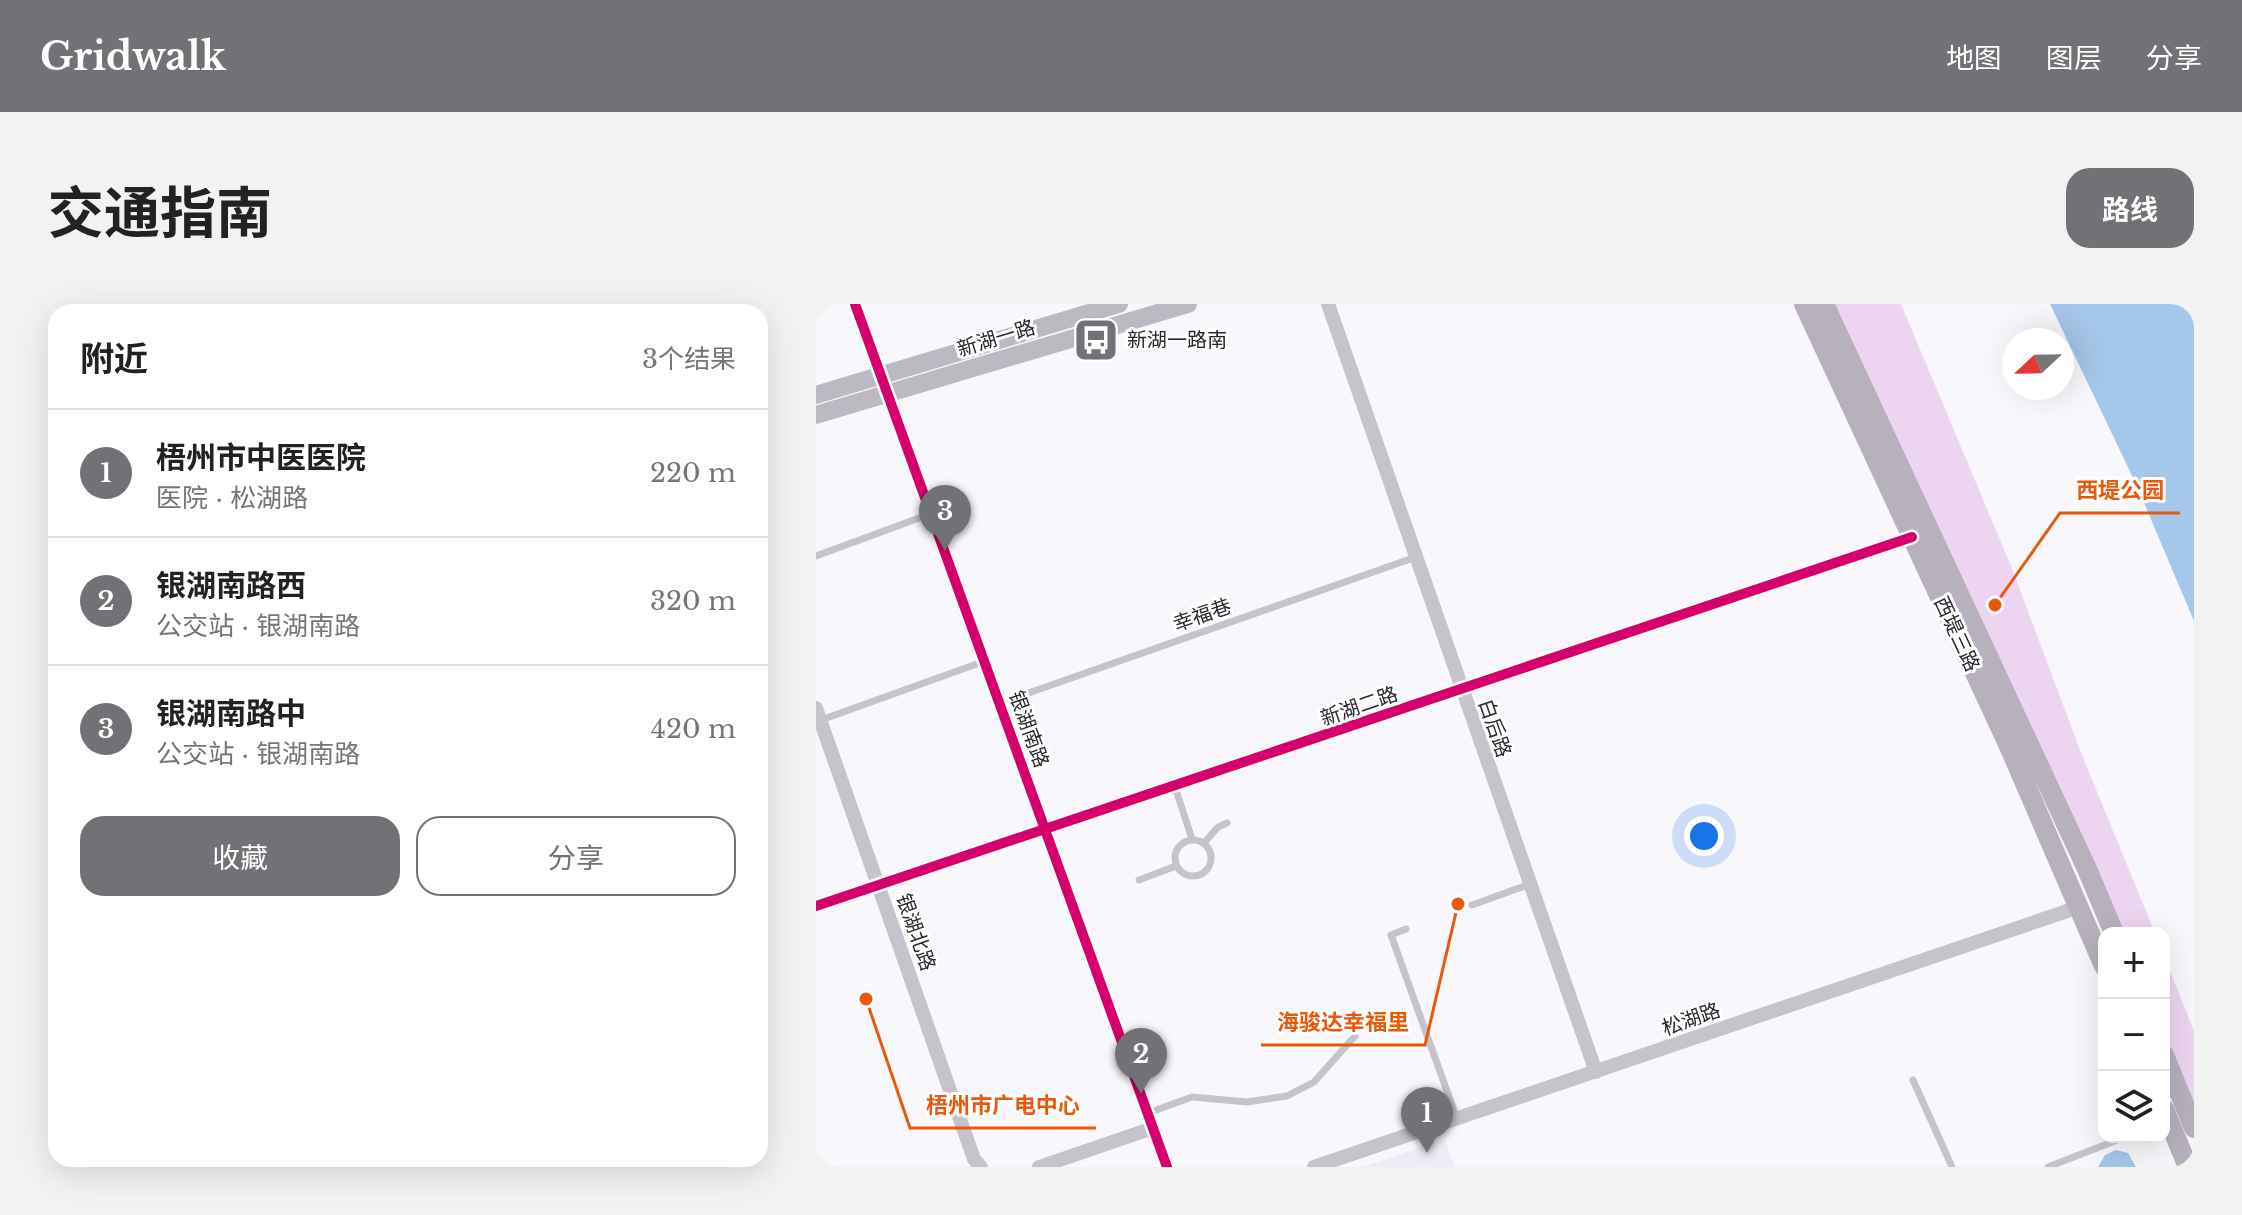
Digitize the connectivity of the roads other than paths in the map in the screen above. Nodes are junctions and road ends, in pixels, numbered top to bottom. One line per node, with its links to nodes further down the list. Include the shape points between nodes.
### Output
1 (855, 304): 7 (street, 银湖南路)
2 (1119, 304): 7 (street, 新湖一路)
3 (1188, 304): 7 (street, 新湖一路)
4 (1328, 304): 13 (street, 白后路)
5 (1804, 304): 11 (main road, 西堤三路)
6 (1824, 304): 30 (main road, 西堤三路)
7 (884, 384): 8 (street, 新湖一路); 9 (street, 新湖一路); 10 (street, 银湖南路)
8 (816, 395)
9 (816, 415)
10 (931, 514): 12 (lane); 14 (street, 银湖南路)
11 (1912, 537): 15 (street, 新湖二路); 29 (main road, 西堤三路)
12 (816, 556)
13 (1416, 557): 15 (street, 白后路); 16 (lane, 幸福巷)
14 (985, 661): 16 (street, 银湖南路); 17 (lane)
15 (1462, 690): 18 (street, 新湖二路); 25 (street, 白后路)
16 (1000, 703): 20 (street, 银湖南路)
17 (818, 714): 26 (street, 银湖北路)
18 (1175, 787): 20 (street, 新湖二路); 21 (lane)
19 (1227, 823): 22 (lane)
20 (1046, 830): 26 (street, 新湖二路); 37 (street, 银湖南路)
21 (1192, 839): 22 (lane); 23 (lane, via 1177,848)
22 (1204, 843): 23 (lane, via 1212,859 1207,870 1190,876)
23 (1176, 866): 24 (lane)
24 (1139, 880)
25 (1530, 884): 27 (lane); 35 (street, 白后路)
26 (879, 886): 28 (street, 新湖二路); 43 (street, 银湖北路)
27 (1472, 905)
28 (816, 906)
29 (2079, 907): 32 (main road, 西堤三路); 35 (street, 松湖路)
30 (2111, 927)
31 (1406, 929): 38 (lane, via 1391,935)
32 (2098, 952)
33 (1355, 1036): 37 (lane, via 1314,1082 1287,1096 1247,1102 1192,1097)
34 (2170, 1070): 41 (main road)
35 (1596, 1072): 38 (street, 松湖路)
36 (1913, 1080): 47 (lane)
37 (1148, 1113): 40 (street, 银湖南路)
38 (1457, 1119): 46 (street, 松湖路)
39 (2170, 1126): 49 (main road)
40 (1153, 1128): 44 (street); 45 (street, 银湖南路)
41 (2194, 1128)
42 (2110, 1143): 48 (lane)
43 (981, 1167)
44 (1039, 1167)
45 (1167, 1167)
46 (1314, 1167)
47 (1952, 1167)
48 (2048, 1167)
49 (2188, 1167)

